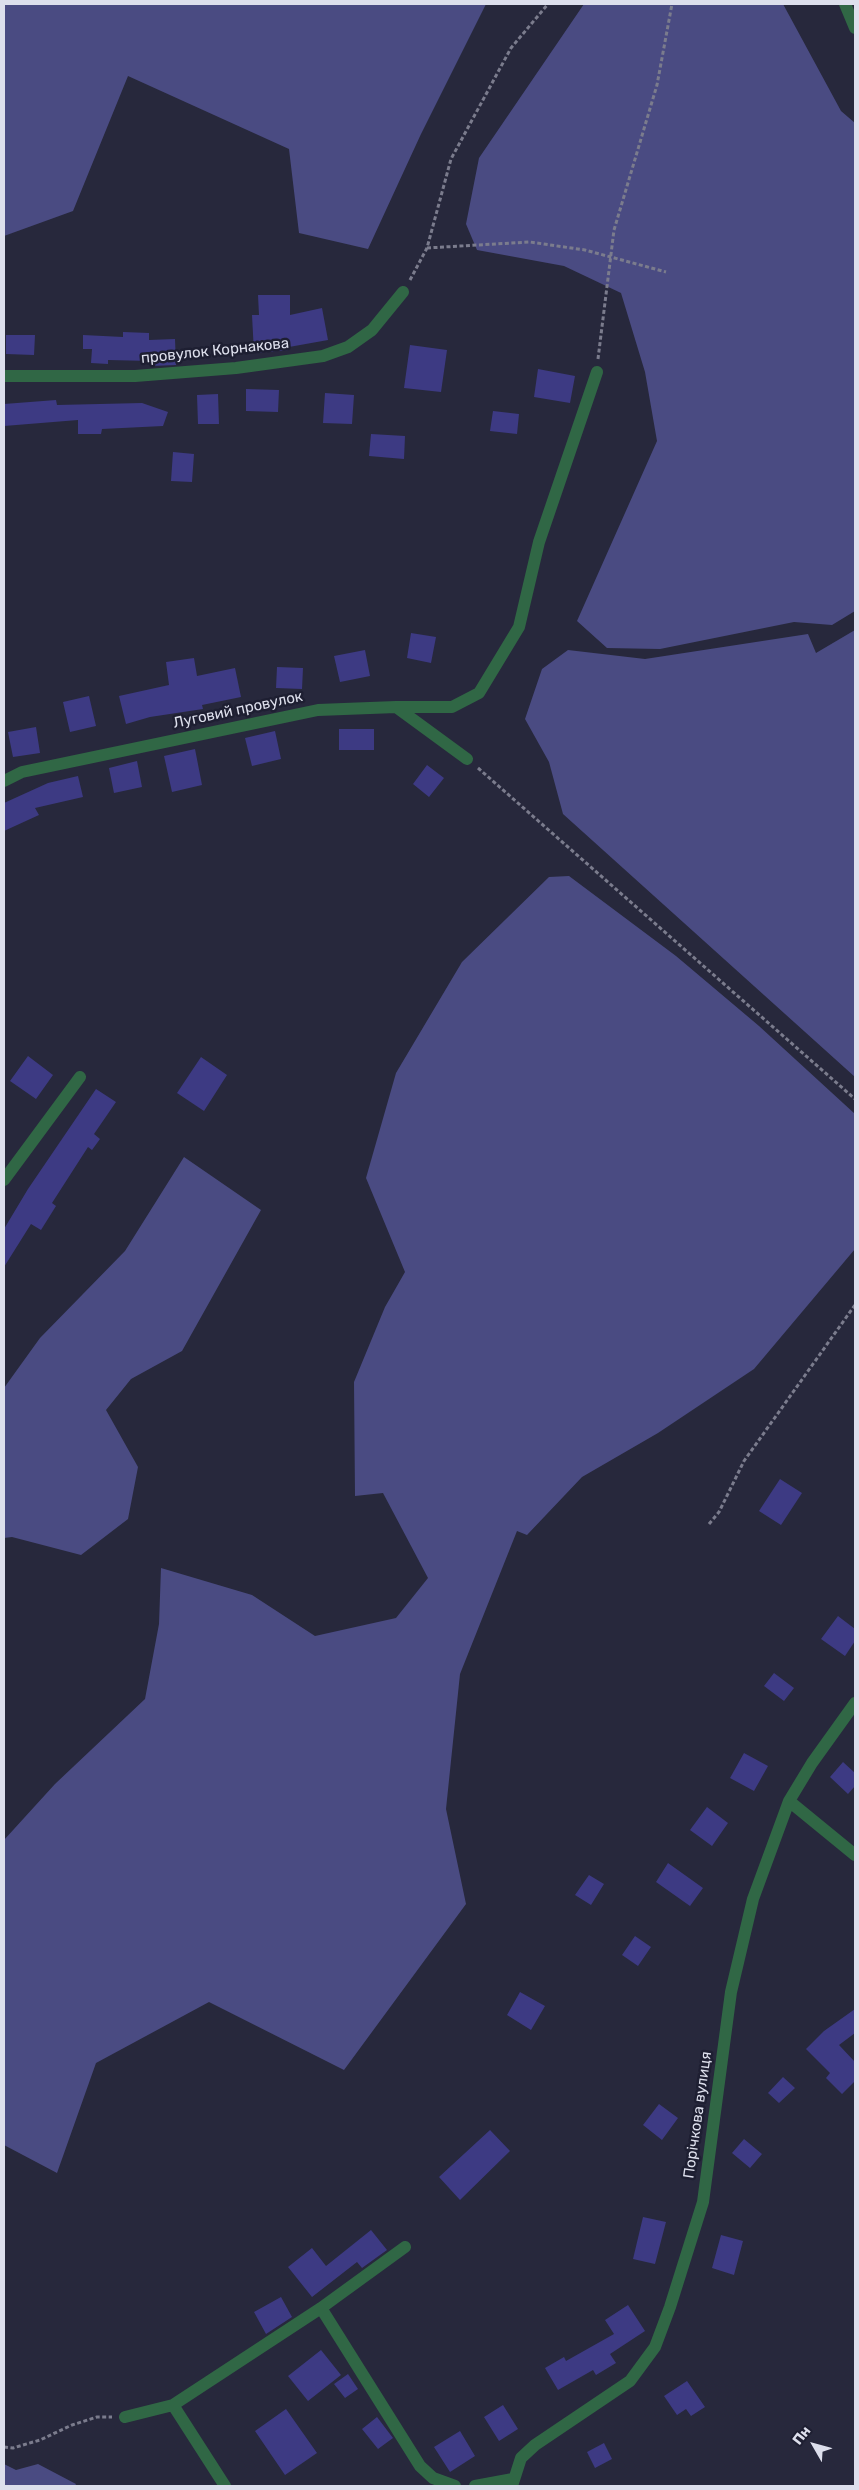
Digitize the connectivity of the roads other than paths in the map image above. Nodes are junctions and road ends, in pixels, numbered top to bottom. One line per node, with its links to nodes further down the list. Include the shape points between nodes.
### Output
1 (845, 4): 2 (street)
2 (855, 28)
3 (403, 292): 5 (street, провулок Корнакова, via 372,330 348,347 323,356 236,368 134,376)
4 (597, 372): 6 (street, Луговий провулок, via 539,542 519,627 479,693 452,707)
5 (4, 376)
6 (396, 707): 7 (street); 8 (street, Луговий провулок, via 318,710 22,772)
7 (467, 759)
8 (4, 781)
9 (80, 1078): 10 (street)
10 (6, 1173)
11 (855, 1703): 12 (street, Порічкова вулиця)
12 (789, 1801): 13 (street); 18 (street, Порічкова вулиця, via 753,1899 731,1992 702,2202 655,2347 630,2382 521,2458)
13 (855, 1855)
14 (405, 2247): 15 (street)
15 (321, 2308): 16 (street); 20 (street, via 420,2466 433,2478)
16 (173, 2405): 17 (street); 19 (street)
17 (125, 2417)
18 (513, 2483): 21 (street)
19 (225, 2486)
20 (455, 2486)
21 (475, 2486)

